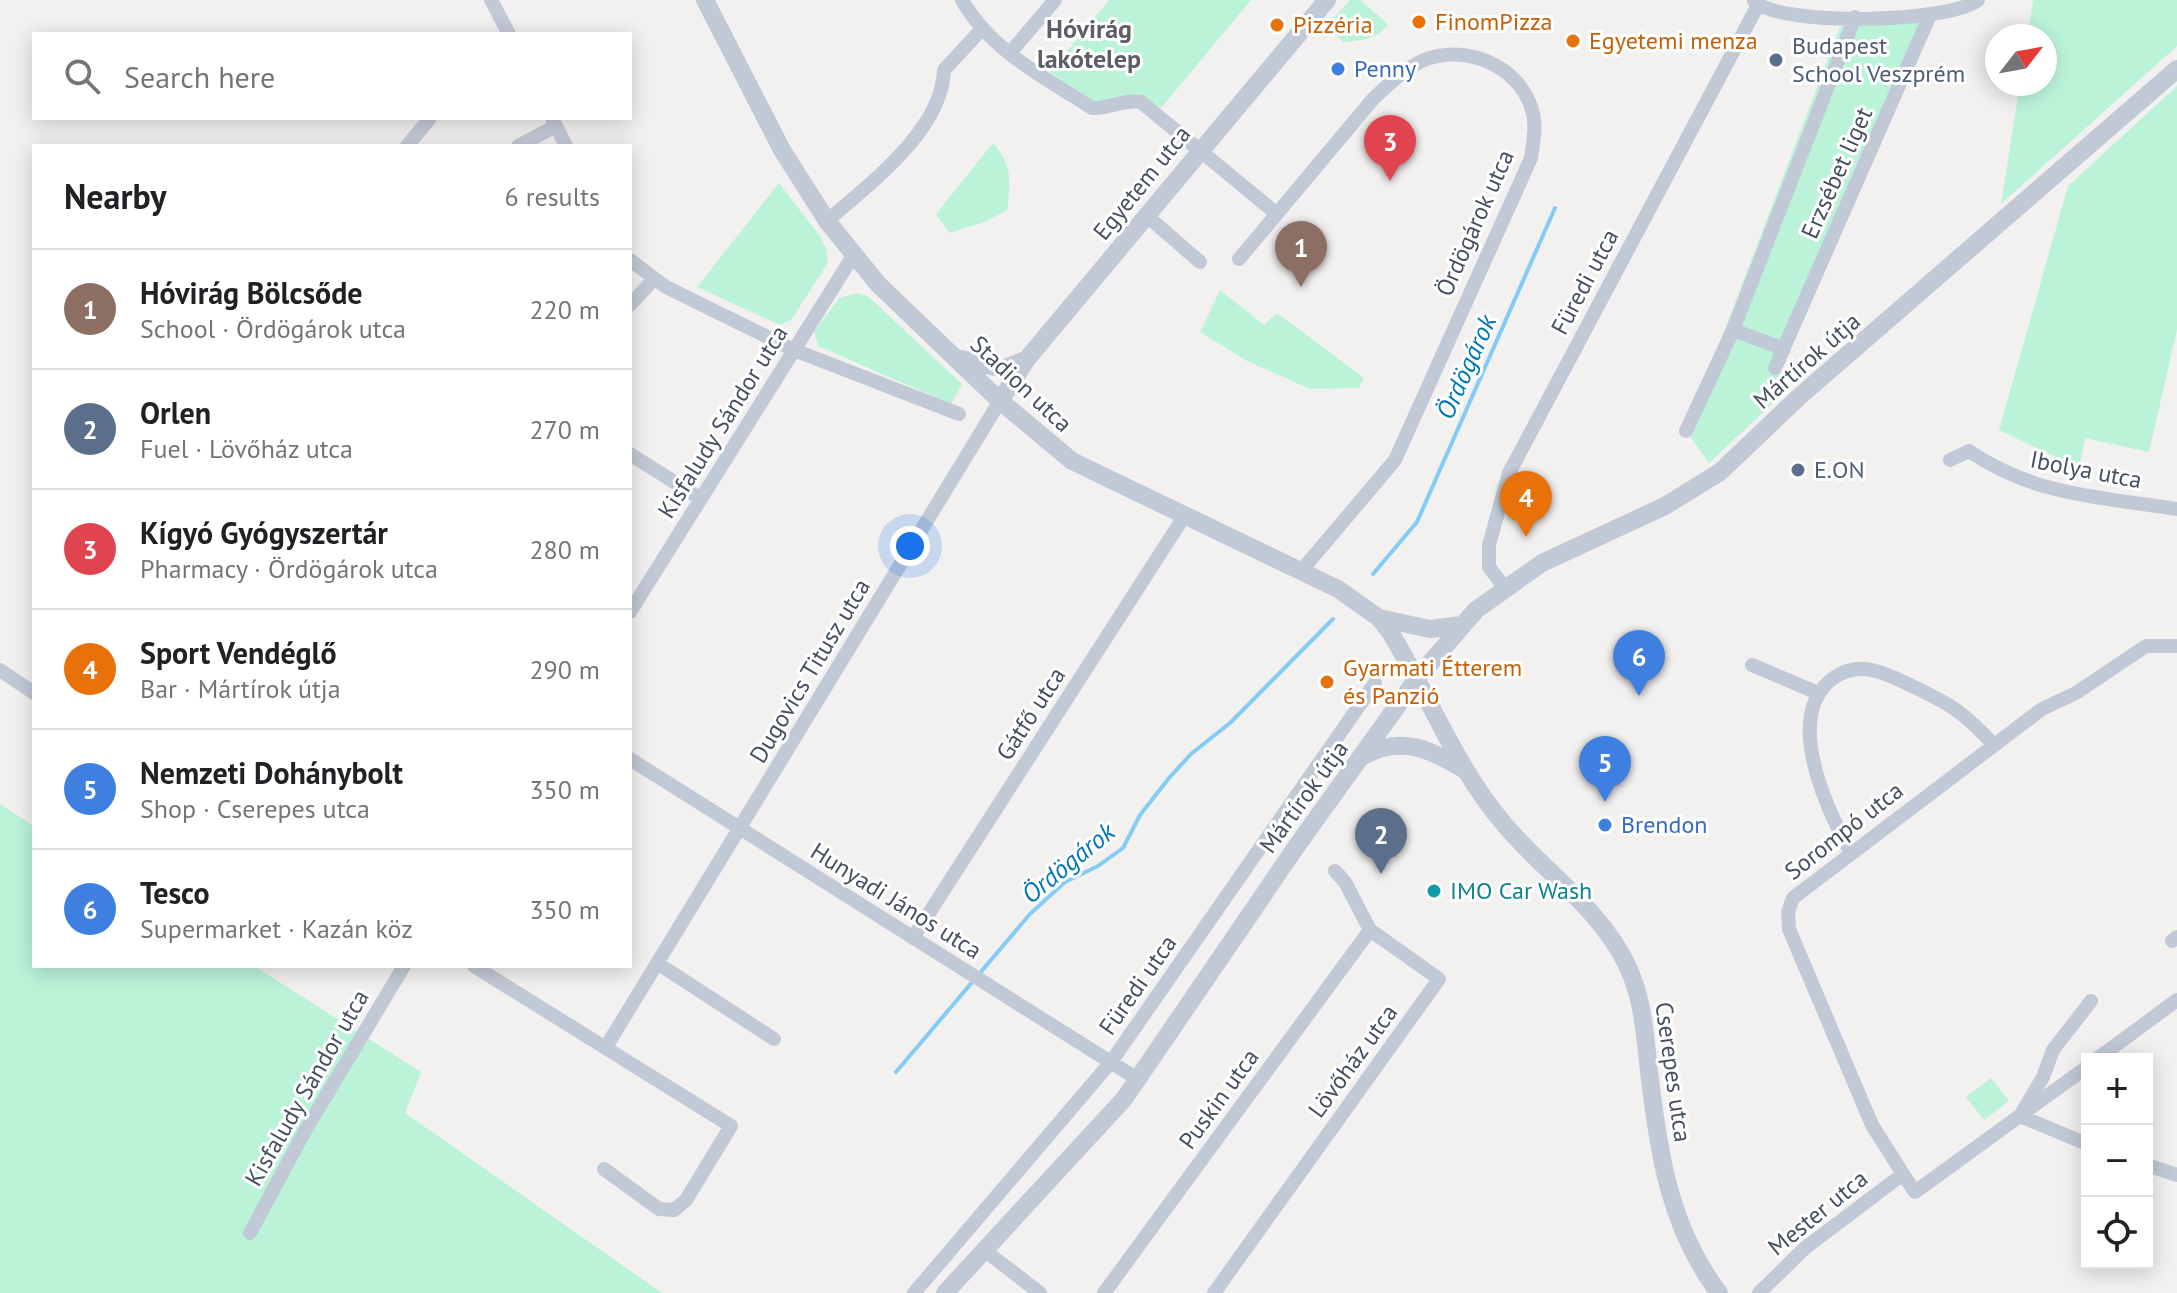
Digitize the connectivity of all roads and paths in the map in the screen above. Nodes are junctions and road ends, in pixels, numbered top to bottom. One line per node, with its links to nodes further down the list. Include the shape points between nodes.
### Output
1 (491, 0): 11 (street)
2 (705, 0): 22 (street, Stadion utca, via 782,150)
3 (962, 0): 10 (street)
4 (1055, 0): 12 (street)
5 (1327, 0): 19 (street, Egyetem utca)
6 (1978, 0): 8 (street, via 1954,12)
7 (1756, 2): 9 (street, via 1794,17); 44 (street, Füredi utca, via 1509,473 1489,545 1489,567)
8 (1930, 15): 9 (street); 30 (street, Erzsébet liget)
9 (1855, 17): 29 (street, Erzsébet liget)
10 (982, 29): 12 (street); 22 (street, via 944,70 943,85 898,159)
11 (508, 32)
12 (1010, 53): 19 (street, via 1092,108 1141,102)
13 (2177, 69): 44 (street, Mártírok útja, via 1710,479)
14 (428, 120): 16 (street)
15 (554, 122): 17 (street); 18 (street)
16 (409, 144)
17 (521, 144)
18 (565, 144)
19 (1200, 149): 20 (street); 21 (street, Egyetem utca)
20 (1277, 214): 24 (street, Ördögárok utca); 43 (street, Ördögárok utca, via 1373,99 1422,61 1461,54 1490,61 1522,90 1534,119 1531,158 1395,460)
21 (1147, 216): 26 (street); 33 (street, Egyetem utca)
22 (827, 221): 23 (street, Stadion utca)
23 (853, 256): 31 (street, Kisfaludy Sándor utca); 32 (street, Stadion utca)
24 (1239, 259)
25 (632, 262): 27 (street)
26 (1200, 262)
27 (653, 280): 28 (street); 31 (street)
28 (632, 303)
29 (1733, 330): 30 (street); 37 (street, Erzsébet liget)
30 (1784, 349): 34 (street, Erzsébet liget)
31 (794, 350): 36 (street); 40 (street, Kisfaludy Sándor utca)
32 (954, 355): 33 (street, via 991,368); 35 (street, Stadion utca)
33 (1027, 359): 35 (street, Egyetem utca)
34 (1775, 368)
35 (1000, 401): 42 (street, Stadion utca, via 1072,461); 59 (street, Dugovics Titusz utca)
36 (959, 414)
37 (1686, 431)
38 (632, 455): 40 (street)
39 (1950, 460): 41 (street, Ibolya utca, via 1969,451 2031,485)
40 (701, 499): 45 (street, Kisfaludy Sándor utca)
41 (2177, 509)
42 (1185, 515): 43 (street, Stadion utca); 63 (street, Gátfő utca)
43 (1302, 570): 46 (street, Stadion utca)
44 (1504, 587): 47 (street, Mártírok útja)
45 (632, 609)
46 (1379, 618): 47 (street, via 1430,629); 51 (street, Stadion utca)
47 (1462, 625): 51 (street, Mártírok útja)
48 (2177, 646): 55 (street, Sorompó utca, via 2158,644 2134,652)
49 (1752, 665): 54 (street)
50 (0, 670): 53 (street)
51 (1418, 677): 56 (street, Mártírok útja); 58 (street, Cserepes utca)
52 (1375, 683): 72 (street, Füredi utca)
53 (32, 692)
54 (1818, 693): 55 (street, via 1840,674 1866,668 1881,671 1958,708); 60 (street, via 1810,745 1829,812)
55 (1994, 745): 60 (street, Sorompó utca)
56 (1362, 757): 58 (street, via 1381,746 1421,747); 74 (street, Mártírok útja)
57 (632, 760): 59 (street, Hunyadi János utca)
58 (1467, 771): 88 (street, Cserepes utca, via 1502,823 1588,908 1628,966 1643,1020 1664,1177 1685,1236)
59 (739, 828): 63 (street, Hunyadi János utca); 64 (street, Dugovics Titusz utca)
60 (1851, 853): 79 (street, Sorompó utca, via 1798,893 1787,920 1872,1125)
61 (1335, 871): 62 (street, Lövőház utca)
62 (1370, 930): 86 (street, Puskin utca); 87 (street, Lövőház utca, via 1439,979)
63 (913, 938): 72 (street, Hunyadi János utca)
64 (657, 963): 69 (street); 70 (street, Dugovics Titusz utca)
65 (403, 968): 81 (street, Kisfaludy Sándor utca)
66 (477, 968): 70 (street)
67 (2177, 1000): 71 (street)
68 (2091, 1001): 75 (street, Mester utca, via 2053,1050)
69 (774, 1039)
70 (606, 1047): 78 (street, via 731,1126 686,1200 674,1210 659,1209)
71 (2105, 1053)
72 (1111, 1062): 74 (street, Hunyadi János utca); 83 (street, Füredi utca)
73 (2081, 1071): 75 (street, Mester utca)
74 (1139, 1080): 82 (street, Mártírok útja)
75 (2020, 1116): 76 (street); 79 (street, Mester utca, via 1915,1192)
76 (2081, 1141)
77 (2153, 1167): 80 (street)
78 (604, 1169)
79 (1903, 1174): 89 (street, Mester utca, via 1805,1248)
80 (2177, 1175)
81 (250, 1233)
82 (984, 1250): 84 (street, Mártírok útja); 85 (street)
83 (914, 1293)
84 (945, 1293)
85 (1040, 1293)
86 (1104, 1293)
87 (1214, 1293)
88 (1719, 1293)
89 (1759, 1293)

